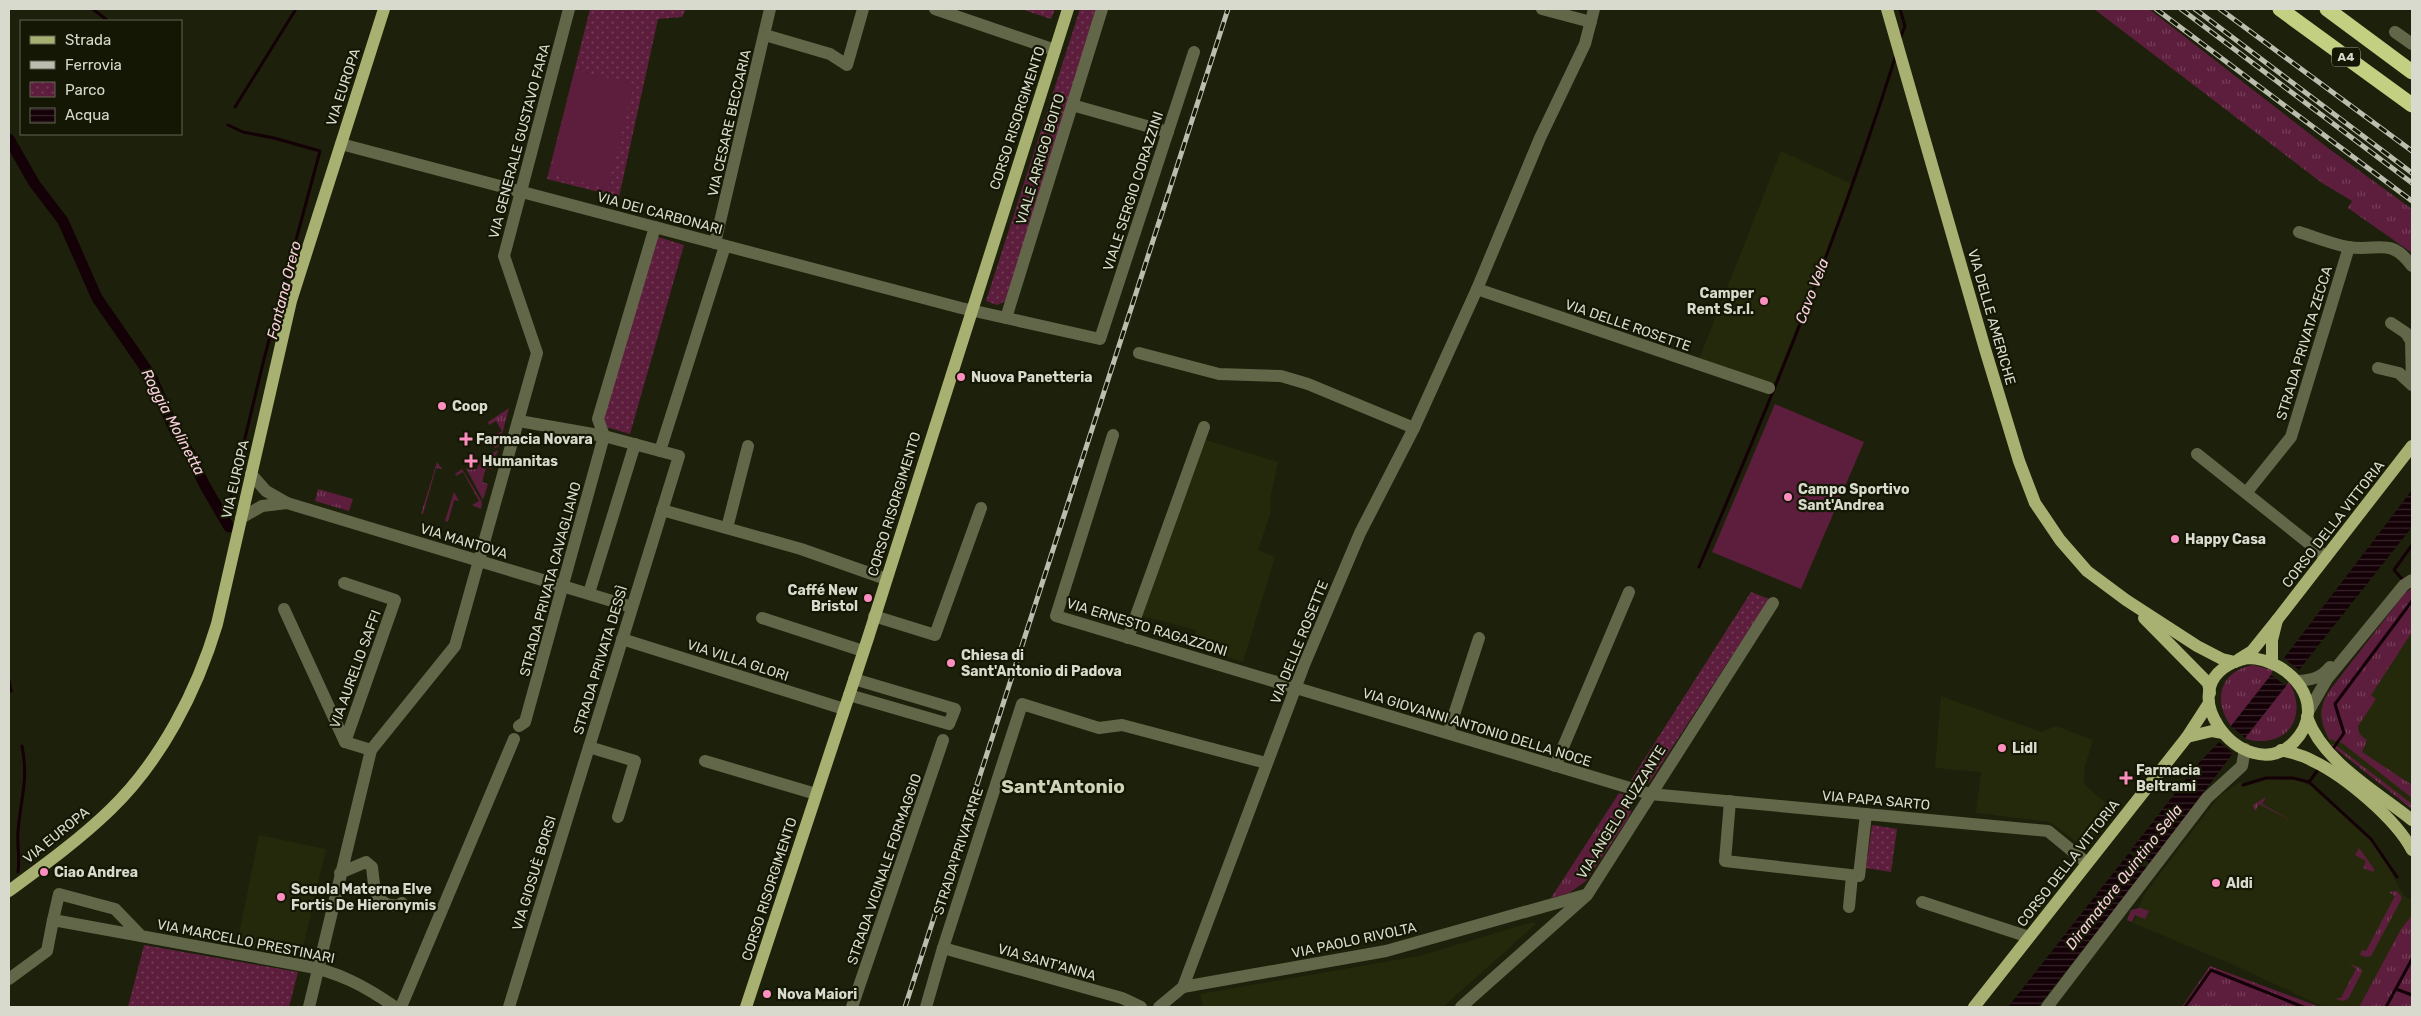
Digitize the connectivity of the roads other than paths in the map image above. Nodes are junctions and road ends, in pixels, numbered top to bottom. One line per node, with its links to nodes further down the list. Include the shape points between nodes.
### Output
1 (384, 9): 25 (main road, VIA EUROPA)
2 (570, 9): 26 (street, VIA GENERALE GUSTAVO FARA)
3 (770, 9): 16 (street, VIA CESARE BECCARIA)
4 (863, 9): 16 (street, via 847,65 830,54)
5 (935, 9): 19 (street)
6 (1068, 9): 19 (main road, CORSO RISORGIMENTO)
7 (1102, 9): 22 (street, VIALE ARRIGO BOITO)
8 (1542, 9): 14 (street)
9 (1594, 9): 14 (street, VIA DELLE ROSETTE)
10 (1886, 9): 66 (main road, VIA DELLE AMERICHE, via 1985,349 2035,503 2060,540 2087,571)
11 (2280, 9): 23 (highway, A4)
12 (2327, 9): 17 (highway, A4)
13 (2336, 9): 17 (highway)
14 (1591, 22): 32 (street, VIA DELLE ROSETTE, via 1585,44 1540,138)
15 (2395, 32): 18 (street)
16 (765, 35): 29 (street, VIA CESARE BECCARIA)
17 (2369, 40): 21 (highway, A4)
18 (2412, 44)
19 (1055, 50): 33 (main road, CORSO RISORGIMENTO)
20 (1194, 52): 24 (street, VIALE SERGIO CORAZZINI)
21 (2412, 72)
22 (1072, 105): 24 (street); 34 (street, VIALE ARRIGO BOITO)
23 (2412, 105)
24 (1168, 132): 36 (street, VIALE SERGIO CORAZZINI)
25 (341, 144): 26 (street, VIA DEI CARBONARI); 51 (main road, VIA EUROPA, via 291,301)
26 (520, 191): 27 (street, VIA DEI CARBONARI); 41 (street, VIA GENERALE GUSTAVO FARA, via 504,256 537,353)
27 (655, 227): 29 (street, VIA DEI CARBONARI); 45 (street, via 598,419)
28 (2299, 232): 30 (street)
29 (720, 244): 33 (street, VIA DEI CARBONARI); 49 (street, VIA CESARE BECCARIA)
30 (2349, 247): 31 (street, via 2389,246 2405,256); 52 (street, STRADA PRIVATA ZECCA, via 2291,436)
31 (2412, 266)
32 (1477, 289): 40 (street, VIA DELLE ROSETTE); 43 (street, VIA DELLE ROSETTE)
33 (971, 310): 34 (street, VIA DEI CARBONARI); 61 (main road, CORSO RISORGIMENTO)
34 (1006, 318): 36 (street, VIA DEI CARBONARI)
35 (2391, 323): 39 (street, via 2411,340)
36 (1100, 339)
37 (1139, 353): 43 (street, via 1219,374 1281,376)
38 (2378, 368): 39 (street, via 2399,374)
39 (2412, 385)
40 (1769, 388)
41 (519, 422): 45 (street); 59 (street, VIA GENERALE GUSTAVO FARA)
42 (1204, 428): 73 (street)
43 (1414, 428): 81 (street, VIA DELLE ROSETTE, via 1360,534)
44 (1113, 435): 73 (street, VIA ERNESTO RAGAZZONI, via 1056,616)
45 (604, 436): 46 (street); 63 (street, STRADA PRIVATA CAVAGLIANO)
46 (635, 444): 49 (street); 65 (street)
47 (748, 446): 57 (street)
48 (2412, 446): 58 (main road, CORSO DELLA VITTORIA)
49 (660, 451): 55 (street, STRADA PRIVATA DESSÌ, via 679,456)
50 (2197, 454): 52 (street)
51 (251, 474): 53 (street, VIA MANTOVA, via 266,491); 56 (main road, VIA EUROPA)
52 (2246, 492): 58 (street)
53 (287, 503): 56 (street, VIA MANTOVA, via 262,506); 59 (street, VIA MANTOVA)
54 (980, 508): 70 (street, via 935,635)
55 (662, 510): 57 (street); 68 (street, STRADA PRIVATA DESSÌ)
56 (241, 518): 111 (main road, VIA EUROPA, via 208,654 187,703 167,738 110,809)
57 (727, 528): 61 (street, via 801,549)
58 (2326, 557): 72 (main road, CORSO DELLA VITTORIA)
59 (479, 562): 63 (street, VIA MANTOVA); 95 (street, VIA GENERALE GUSTAVO FARA, via 455,646)
60 (2407, 579): 80 (street, via 2323,675); 85 (street, via 2327,679)
61 (886, 580): 70 (main road, CORSO RISORGIMENTO)
62 (344, 583): 92 (street, VIA AURELIO SAFFI, via 396,600)
63 (565, 586): 65 (street, VIA MANTOVA); 86 (street, STRADA PRIVATA CAVAGLIANO, via 526,722)
64 (1629, 592): 99 (street)
65 (589, 593): 68 (street, VIA MANTOVA)
66 (2126, 600): 77 (main road, VIA DELLE AMERICHE, via 2197,646 2222,659); 83 (main road, VIA DELLE AMERICHE, via 2208,683)
67 (1773, 603): 101 (street, VIA ANGELO RUZZANTE)
68 (632, 607): 75 (street, STRADA PRIVATA DESSÌ)
69 (284, 609): 92 (street)
70 (874, 616): 76 (main road, CORSO RISORGIMENTO)
71 (762, 618): 76 (street)
72 (2277, 620): 77 (main road, CORSO DELLA VITTORIA, via 2252,651); 78 (main road, CORSO DELLA VITTORIA, via 2272,640)
73 (1128, 638): 81 (street, VIA ERNESTO RAGAZZONI)
74 (1479, 638): 87 (street)
75 (622, 639): 84 (street, VIA VILLA GLORI); 93 (street, STRADA PRIVATA DESSÌ)
76 (863, 651): 79 (main road, CORSO RISORGIMENTO)
77 (2236, 661): 78 (main road, via 2261,658); 83 (main road, via 2219,674)
78 (2274, 663): 80 (main road)
79 (854, 679): 82 (main road, CORSO RISORGIMENTO); 82 (street, via 955,709 949,724)
80 (2295, 679): 85 (main road, via 2306,696)
81 (1295, 689): 87 (street, VIA GIOVANNI ANTONIO DELLA NOCE); 98 (street, VIA DELLE ROSETTE)
82 (849, 695): 84 (main road, CORSO RISORGIMENTO)
83 (2209, 698): 88 (main road, via 2213,719); 89 (main road, CORSO DELLA VITTORIA)
84 (844, 709): 100 (main road, CORSO RISORGIMENTO)
85 (2307, 714): 96 (main road, via 2296,740); 105 (main road, via 2315,736 2330,754)
86 (519, 726)
87 (1448, 733): 99 (street, VIA GIOVANNI ANTONIO DELLA NOCE)
88 (2223, 733): 89 (main road, via 2212,731); 94 (main road)
89 (2187, 737): 108 (main road, CORSO DELLA VITTORIA)
90 (514, 738): 125 (street)
91 (943, 740): 128 (street, STRADA VICINALE FORMAGGIO)
92 (345, 742): 95 (street)
93 (589, 747): 104 (street, STRADA PRIVATA DESSÌ, via 635,761); 126 (street, VIA GIOSUÈ BORSI)
94 (2242, 748): 96 (main road, via 2252,753); 134 (street, via 2242,766 2207,798)
95 (371, 750): 109 (street, VIA GENERALE GUSTAVO FARA)
96 (2281, 750): 106 (main road, via 2320,764 2383,814)
97 (705, 761): 100 (street)
98 (1266, 763): 119 (street, STRADA PRIVATA RE, via 1122,725 1099,728 1022,704); 122 (street, VIA DELLE ROSETTE)
99 (1555, 766): 101 (street, VIA GIOVANNI ANTONIO DELLA NOCE)
100 (816, 794): 127 (main road, CORSO RISORGIMENTO)
101 (1650, 794): 102 (street, VIA PAPA SARTO); 112 (street, VIA ANGELO RUZZANTE)
102 (1730, 801): 103 (street, VIA PAPA SARTO); 110 (street, via 1725,861)
103 (1866, 814): 108 (street, VIA PAPA SARTO, via 2048,831); 110 (street, via 1859,876)
104 (618, 817)
105 (2412, 820)
106 (2412, 849): 107 (main road)
107 (2412, 856)
108 (2088, 863): 118 (main road, CORSO DELLA VITTORIA)
109 (340, 873): 114 (street, via 366,862 372,867 377,898 391,905); 120 (street, VIA GENERALE GUSTAVO FARA)
110 (1852, 876): 115 (street)
111 (9, 891)
112 (1587, 895): 122 (street, VIA PAOLO RIVOLTA, via 1386,951); 132 (street, VIA ANGELO RUZZANTE)
113 (1922, 902): 118 (street)
114 (402, 904)
115 (1849, 907)
116 (53, 920): 117 (street, VIA MARCELLO PRESTINARI); 117 (street, VIA MARCELLO PRESTINARI, via 59,894 116,909); 121 (street, via 47,951)
117 (141, 936): 120 (street, VIA MARCELLO PRESTINARI)
118 (2029, 936): 133 (main road, CORSO DELLA VITTORIA)
119 (943, 948): 129 (street, STRADA PRIVATA RE); 130 (street, VIA SANT'ANNA, via 1122,998)
120 (318, 968): 123 (street, VIA GENERALE GUSTAVO FARA); 124 (street, VIA MARCELLO PRESTINARI, via 369,988)
121 (9, 979)
122 (1183, 987): 131 (street, VIA DELLE ROSETTE)
123 (309, 1007)
124 (395, 1007)
125 (401, 1007)
126 (509, 1007)
127 (746, 1007)
128 (852, 1007)
129 (926, 1007)
130 (1141, 1007)
131 (1159, 1007)
132 (1461, 1007)
133 (1974, 1007)
134 (2047, 1007)

